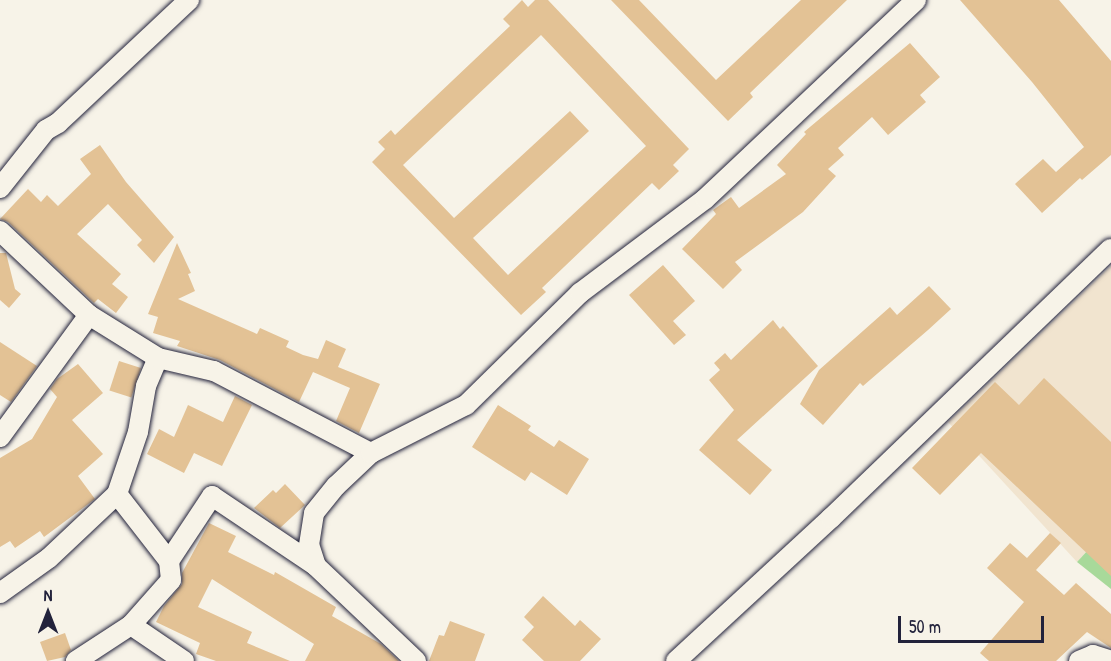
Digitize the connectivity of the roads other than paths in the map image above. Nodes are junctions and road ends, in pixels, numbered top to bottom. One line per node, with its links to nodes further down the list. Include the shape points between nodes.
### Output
1 (189, 0): 3 (street, via 46,130)
2 (916, 0): 9 (street, via 705,199 580,293 466,405)
3 (0, 188)
4 (0, 231): 6 (street)
5 (1111, 249): 18 (street, via 839,511)
6 (89, 315): 7 (street); 8 (street)
7 (158, 358): 9 (street, via 214,371); 10 (street, via 146,386 138,432)
8 (0, 437)
9 (371, 453): 12 (street, via 314,513 309,545)
10 (117, 494): 11 (street); 13 (street, via 49,558)
11 (169, 561): 12 (street, via 212,496); 14 (street, via 171,580)
12 (316, 566): 17 (street)
13 (0, 593)
14 (131, 625): 15 (street); 16 (street)
15 (76, 661)
16 (184, 661)
17 (416, 661)
18 (676, 661)
19 (1079, 661): 20 (street, via 1093,655)
20 (1111, 661)

